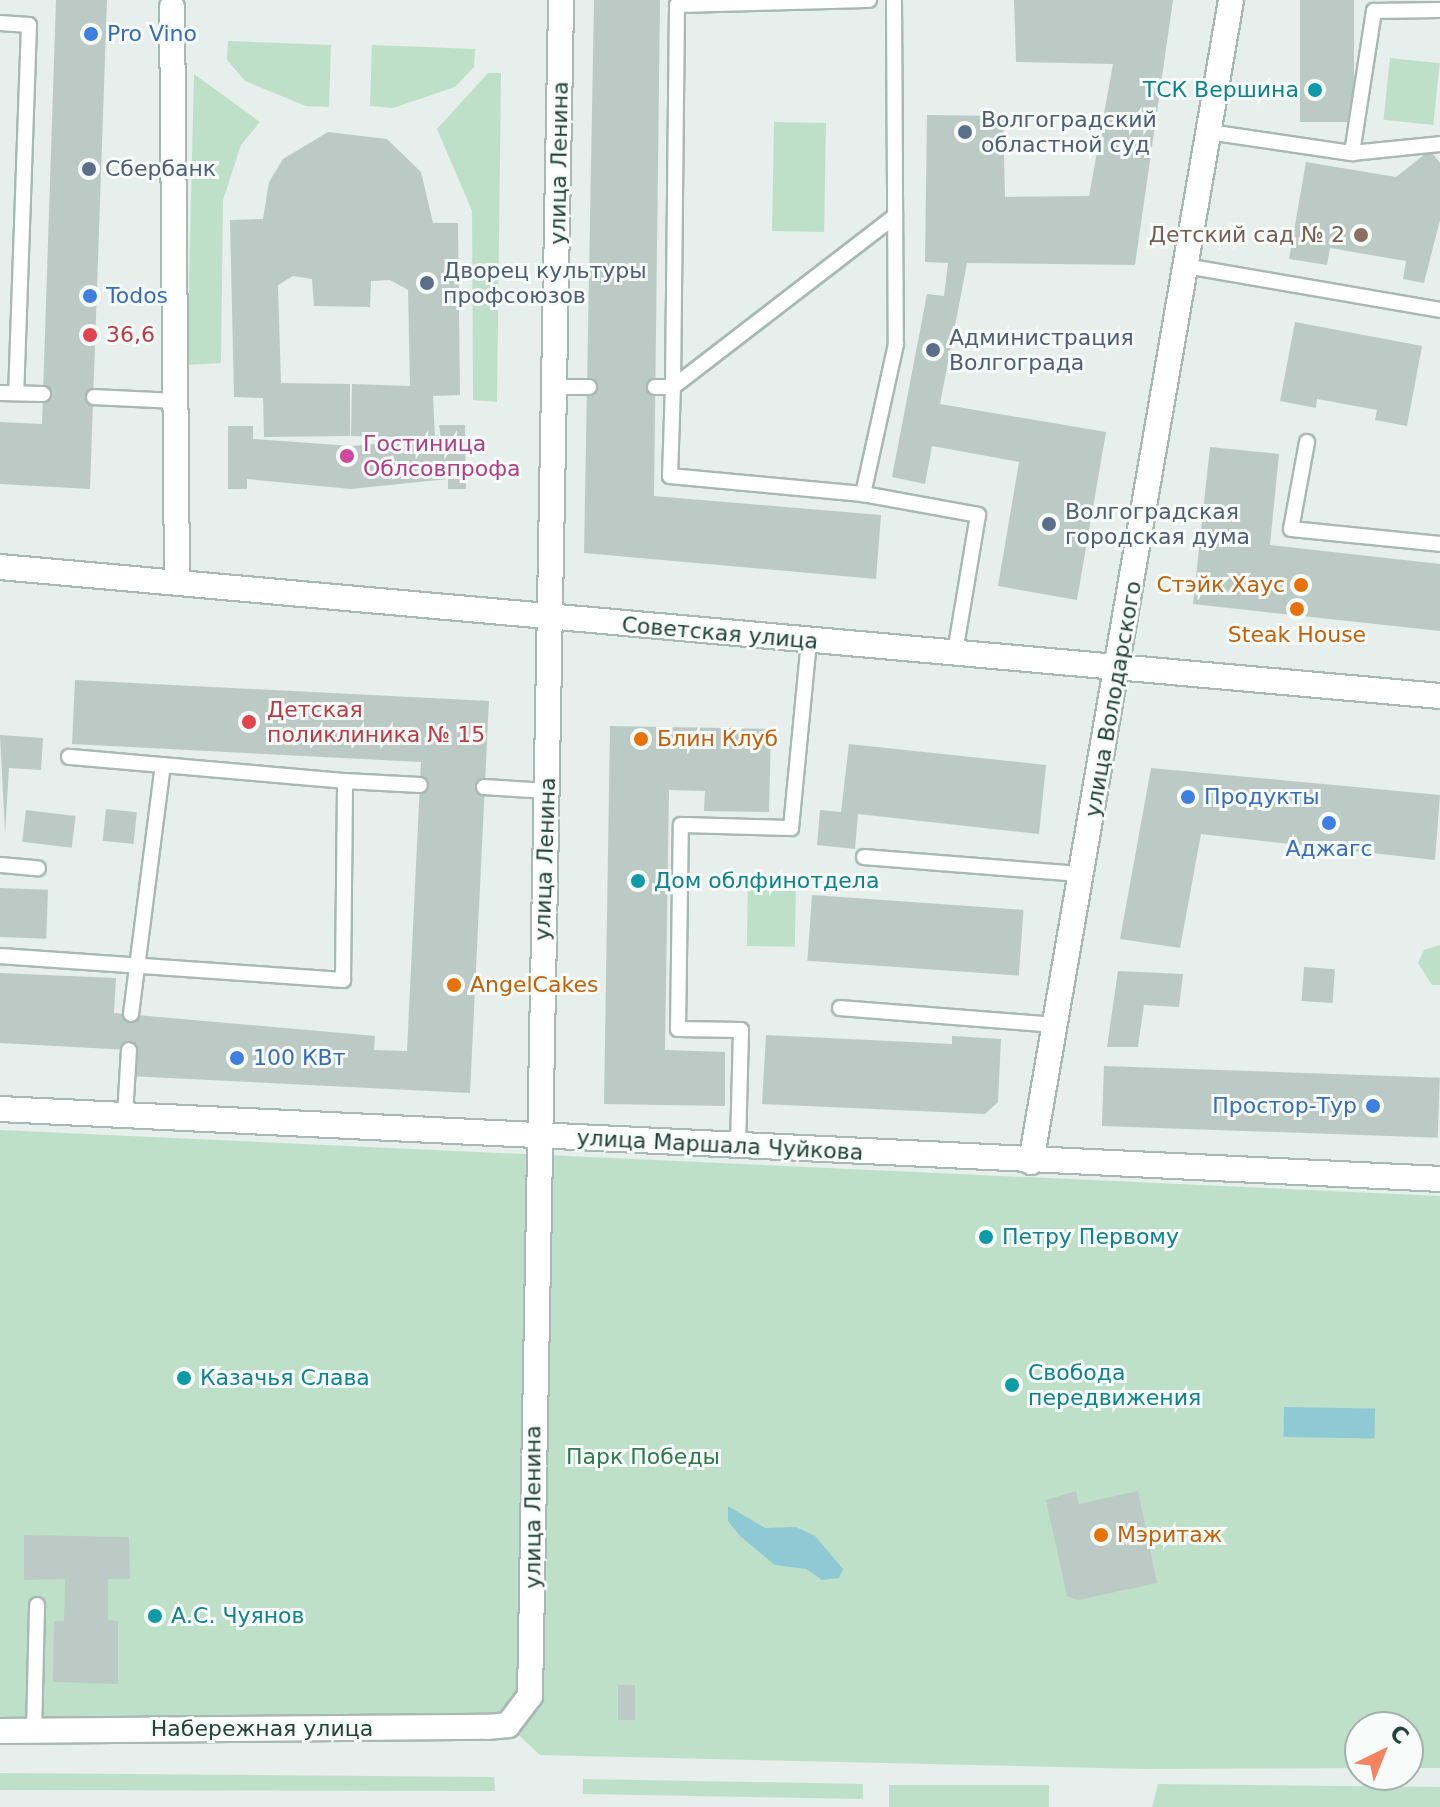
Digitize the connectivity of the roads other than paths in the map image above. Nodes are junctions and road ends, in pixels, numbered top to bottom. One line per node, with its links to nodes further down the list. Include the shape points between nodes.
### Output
1 (561, 0): 14 (street, улица Ленина)
2 (869, 0): 17 (lane, via 677,5)
3 (894, 0): 11 (lane)
4 (1231, 0): 8 (street, улица Володарского)
5 (172, 7): 22 (street)
6 (1440, 10): 10 (lane, via 1374,11)
7 (0, 23): 19 (lane, via 29,25)
8 (1209, 132): 10 (lane); 12 (street, улица Володарского)
9 (1440, 144): 10 (lane)
10 (1352, 153)
11 (895, 216): 17 (lane); 24 (lane, via 896,344)
12 (1186, 266): 13 (lane); 31 (street, улица Володарского)
13 (1440, 310)
14 (556, 387): 15 (lane); 28 (street, улица Ленина)
15 (589, 387)
16 (655, 387): 17 (lane)
17 (673, 387): 24 (lane, via 670,476)
18 (0, 393): 19 (lane)
19 (16, 393): 20 (lane)
20 (43, 394)
21 (94, 397): 22 (lane)
22 (175, 401): 27 (street)
23 (1307, 442): 25 (lane, via 1291,529)
24 (863, 494): 30 (lane, via 978,515)
25 (1440, 544)
26 (0, 567): 27 (street, Советская улица)
27 (177, 583): 28 (street, Советская улица)
28 (552, 619): 29 (street, Советская улица); 38 (street, улица Ленина)
29 (809, 641): 30 (street, Советская улица); 52 (lane, via 791,828 681,825 678,1029 741,1030)
30 (955, 653): 31 (street, Советская улица)
31 (1120, 667): 32 (street, Советская улица); 42 (street, улица Володарского)
32 (1440, 696)
33 (69, 757): 34 (lane)
34 (163, 765): 35 (lane); 44 (lane)
35 (345, 781): 36 (lane); 44 (lane, via 343,980)
36 (420, 785)
37 (484, 787): 38 (lane)
38 (547, 791): 51 (street, улица Ленина)
39 (864, 857): 42 (lane)
40 (0, 865): 41 (lane)
41 (38, 868)
42 (1082, 874): 47 (street, улица Володарского)
43 (0, 956): 44 (lane)
44 (135, 965): 46 (lane)
45 (840, 1008): 47 (lane)
46 (131, 1014)
47 (1055, 1025): 53 (street, улица Володарского)
48 (129, 1050): 50 (lane)
49 (0, 1109): 50 (street, улица Маршала Чуйкова)
50 (125, 1115): 51 (street, улица Маршала Чуйкова)
51 (537, 1135): 52 (street, улица Маршала Чуйкова); 56 (street, улица Ленина, via 530,1686)
52 (738, 1146): 53 (street, улица Маршала Чуйкова)
53 (1031, 1162): 54 (street, улица Маршала Чуйкова)
54 (1440, 1179)
55 (37, 1605): 58 (lane)
56 (520, 1715): 58 (street, Набережная улица, via 487,1727)
57 (0, 1731): 58 (street, Набережная улица)
58 (34, 1731)

